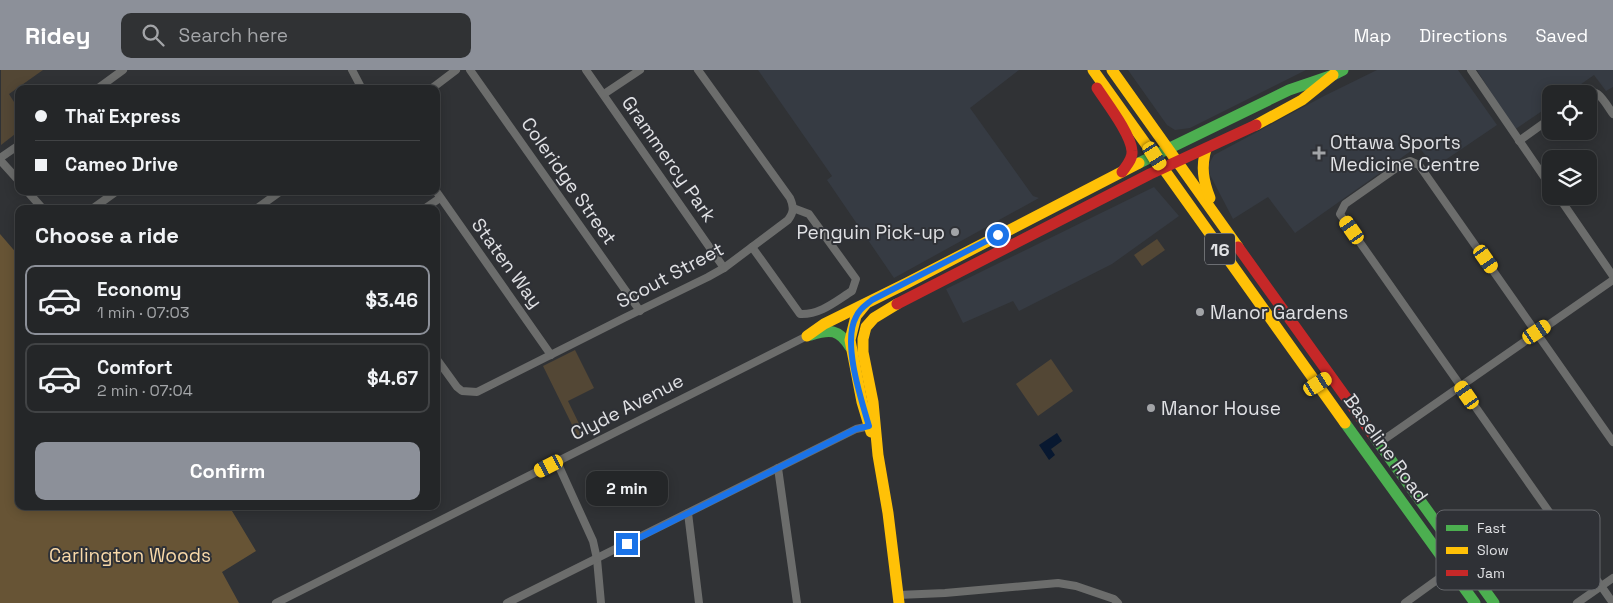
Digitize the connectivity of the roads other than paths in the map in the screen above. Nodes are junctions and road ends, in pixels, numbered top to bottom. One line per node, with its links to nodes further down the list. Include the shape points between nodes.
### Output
1 (123, 70): 13 (street)
2 (352, 70): 14 (street)
3 (456, 70): 15 (street)
4 (470, 70): 50 (street, Coleridge Street)
5 (586, 70): 17 (street, Grammercy Park)
6 (640, 70): 17 (street)
7 (698, 70): 41 (street, via 790,198)
8 (1088, 70): 28 (main road, via 1131,145 1130,159)
9 (1093, 70): 24 (main road, Baseline Road / 16)
10 (1112, 70): 22 (main road, Baseline Road / 16)
11 (1471, 70): 20 (street)
12 (1338, 73): 22 (main road, via 1289,90); 23 (main road, via 1302,100)
13 (102, 85)
14 (360, 85)
15 (436, 85)
16 (1597, 92): 18 (street)
17 (604, 94): 45 (street, Grammercy Park)
18 (1613, 114)
19 (1542, 124): 20 (street)
20 (1519, 140): 29 (street)
21 (15, 147): 25 (street)
22 (1168, 149): 24 (main road); 26 (main road, Baseline Road / 16)
23 (1206, 149): 26 (main road); 42 (main road, via 1202,174)
24 (1155, 156): 27 (main road, Baseline Road / 16); 28 (main road)
25 (0, 159): 30 (street)
26 (1177, 162): 27 (main road); 42 (main road, Baseline Road / 16)
27 (1163, 169): 46 (main road); 57 (main road, Baseline Road / 16)
28 (1122, 172): 44 (main road)
29 (1542, 174)
30 (15, 176)
31 (31, 195): 36 (street)
32 (111, 195): 37 (street)
33 (276, 195): 38 (street)
34 (437, 195): 39 (street)
35 (439, 195): 54 (street, Staten Way)
36 (40, 205)
37 (98, 205)
38 (262, 205)
39 (428, 205)
40 (1564, 205): 47 (street)
41 (793, 208): 43 (street, Scout Street, via 788,220); 43 (street, via 809,214 856,279 852,291 812,314 800,314)
42 (1216, 214): 56 (main road, Baseline Road / 16)
43 (752, 247): 45 (street, Scout Street)
44 (953, 258): 46 (main road); 49 (main road)
45 (724, 268): 50 (street, Scout Street)
46 (954, 274): 59 (main road, via 879,314 866,327 863,352 873,402)
47 (1613, 276)
48 (1613, 280): 51 (street)
49 (872, 300): 52 (main road); 53 (main road, via 856,316)
50 (640, 310): 54 (street, Scout Street)
51 (1537, 332): 58 (street); 58 (street, via 1419,165 1410,161 1402,164 1345,204 1340,214); 60 (street)
52 (807, 336): 53 (main road, via 839,333); 62 (street, Clyde Avenue)
53 (851, 348): 59 (main road, via 862,402)
54 (551, 355): 55 (street, Scout Street, via 477,392 462,391)
55 (440, 364)
56 (1330, 376): 57 (main road); 61 (main road, Baseline Road / 16)
57 (1318, 384): 67 (main road, Baseline Road / 16)
58 (1461, 386): 61 (street); 64 (street)
59 (872, 425): 63 (street, via 856,429); 75 (main road, via 888,513)
60 (1613, 442)
61 (1379, 443): 66 (main road, Baseline Road / 16)
62 (557, 462): 68 (street, via 594,541); 76 (street, Clyde Avenue)
63 (778, 468): 65 (street); 80 (street)
64 (1548, 510)
65 (688, 513): 68 (street); 79 (street)
66 (1436, 522)
67 (1436, 547)
68 (597, 559): 77 (street); 78 (street)
69 (1613, 578): 71 (street)
70 (1436, 581): 82 (street)
71 (1601, 586): 86 (street)
72 (1466, 590): 83 (main road, Baseline Road / 16)
73 (1485, 590): 84 (main road, Baseline Road / 16)
74 (1595, 590): 85 (street)
75 (898, 599): 81 (street, via 1058,583 1076,586)
76 (276, 603)
77 (507, 603)
78 (601, 603)
79 (699, 603)
80 (797, 603)
81 (1118, 603)
82 (1405, 603)
83 (1475, 603)
84 (1494, 603)
85 (1577, 603)
86 (1613, 603)

